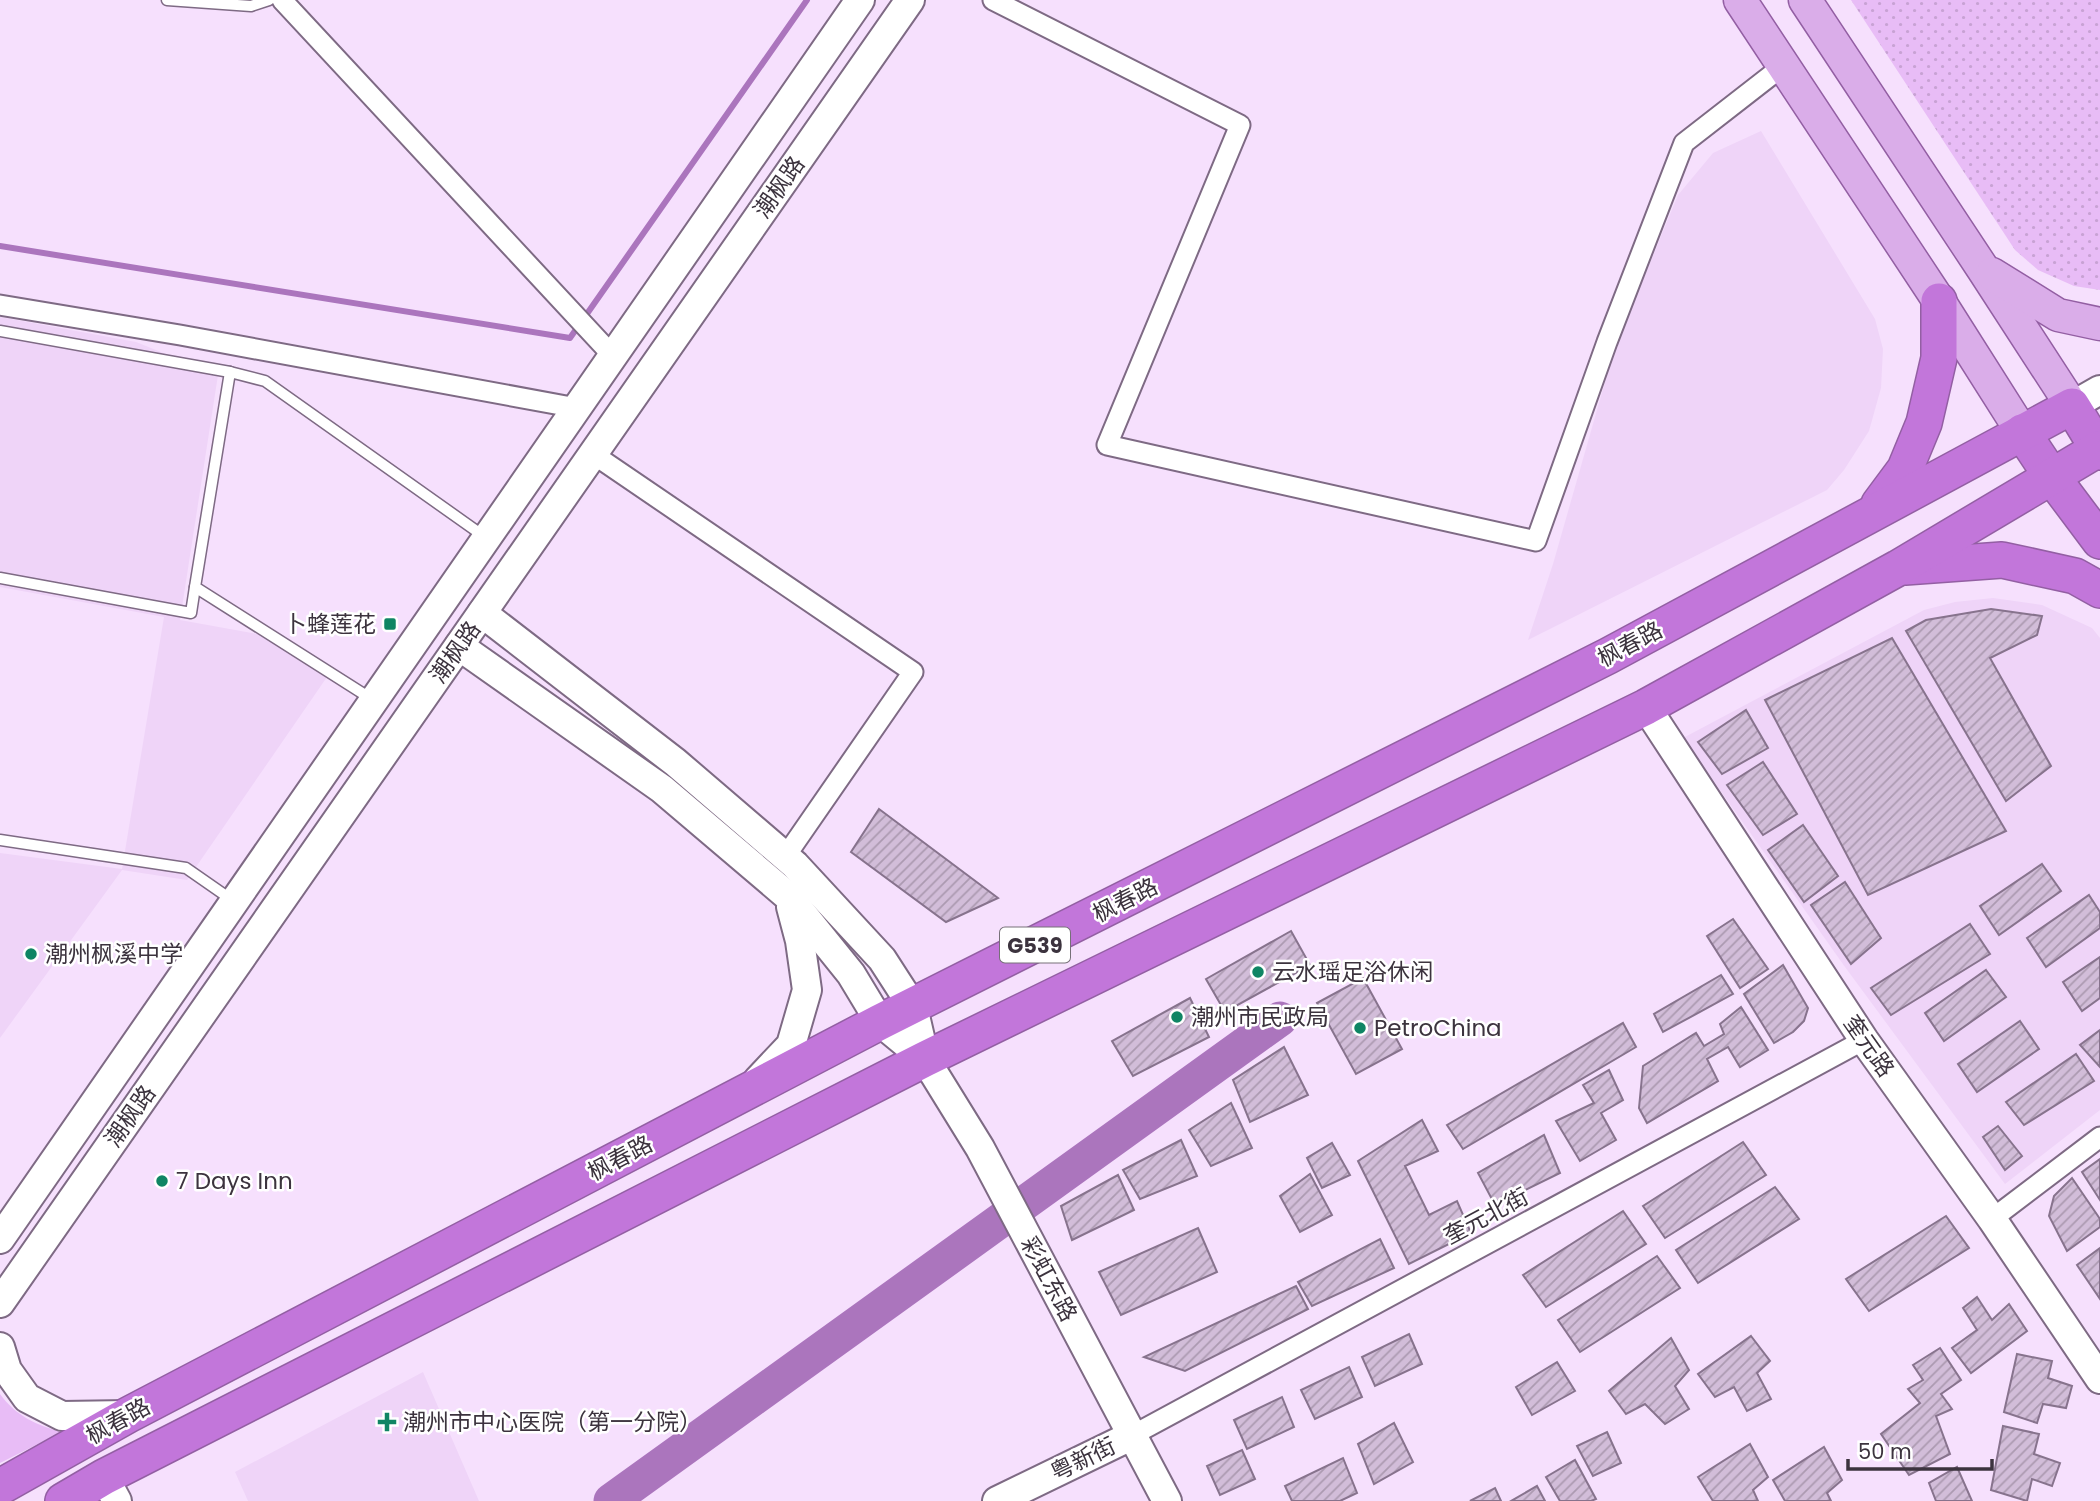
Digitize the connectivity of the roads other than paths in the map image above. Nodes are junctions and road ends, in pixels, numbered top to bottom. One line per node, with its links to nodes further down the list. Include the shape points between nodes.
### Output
1 (167, 0): 2 (lane, via 251,6)
2 (269, 0)
3 (282, 0): 15 (street)
4 (860, 0): 15 (main road, 潮枫路)
5 (910, 0): 21 (main road, 潮枫路)
6 (993, 0): 9 (street, via 1240,125 1107,445 1536,541 1684,143)
7 (1740, 0): 9 (main road)
8 (1805, 0): 10 (main road)
9 (1783, 66): 11 (main road)
10 (1983, 269): 13 (main road, via 2058,315); 17 (main road)
11 (1939, 301): 19 (main road); 23 (highway, via 1938,358 1924,423 1905,469)
12 (0, 305): 18 (street)
13 (2100, 324)
14 (0, 331): 16 (lane)
15 (613, 356): 18 (main road, 潮枫路)
16 (230, 372): 24 (lane, via 265,381); 28 (lane)
17 (2086, 398): 19 (highway, 枫春路 / G539); 20 (highway, G539)
18 (577, 408): 24 (main road, 潮枫路)
19 (2022, 432): 22 (highway); 23 (highway, 枫春路 / G539)
20 (2099, 450): 22 (highway, 枫春路 / G539)
21 (593, 454): 30 (main road, 潮枫路); 35 (street, via 913,672)
22 (2052, 477): 25 (highway); 26 (highway, 枫春路 / G539)
23 (1873, 513): 38 (highway, 枫春路 / G539, via 1608,656)
24 (486, 538): 32 (main road, 潮枫路)
25 (2100, 541)
26 (1898, 568): 29 (highway, via 2003,560 2075,576); 33 (highway, 枫春路 / G539)
27 (0, 578): 28 (lane, via 191,613)
28 (195, 587): 32 (lane)
29 (2100, 590)
30 (482, 613): 31 (main road, 潮枫路); 35 (main road, via 674,762)
31 (459, 646): 36 (main road, via 662,789); 46 (main road, 潮枫路)
32 (374, 701): 37 (main road, 潮枫路)
33 (1646, 707): 40 (main road, 奎元路); 41 (highway, 枫春路 / G539)
34 (0, 840): 37 (lane, via 186,868)
35 (785, 857): 38 (main road, via 882,959)
36 (789, 897): 39 (main road, via 851,974); 42 (main road, via 807,990 791,1045)
37 (234, 901): 45 (main road, 潮枫路)
38 (913, 1007): 39 (highway, 枫春路 / G539); 41 (main road)
39 (880, 1022): 41 (main road); 42 (highway, 枫春路 / G539)
40 (1864, 1040): 44 (main road, 奎元路); 50 (street, 奎元北街)
41 (925, 1059): 50 (main road, 彩虹东路, via 980,1148); 52 (highway, 枫春路 / G539)
42 (746, 1092): 49 (highway, 枫春路 / G539)
43 (2100, 1137): 44 (street)
44 (1992, 1219): 48 (main road, 奎元路)
45 (0, 1239)
46 (0, 1303)
47 (0, 1347): 49 (main road, via 7,1370 27,1398 62,1416)
48 (2100, 1379)
49 (128, 1415): 51 (highway, 枫春路 / G539)
50 (1131, 1436): 54 (main road, 粤新街); 55 (main road, 彩虹东路)
51 (0, 1487)
52 (110, 1489): 53 (highway, 枫春路 / G539)
53 (63, 1501)
54 (997, 1501)
55 (1167, 1501)

